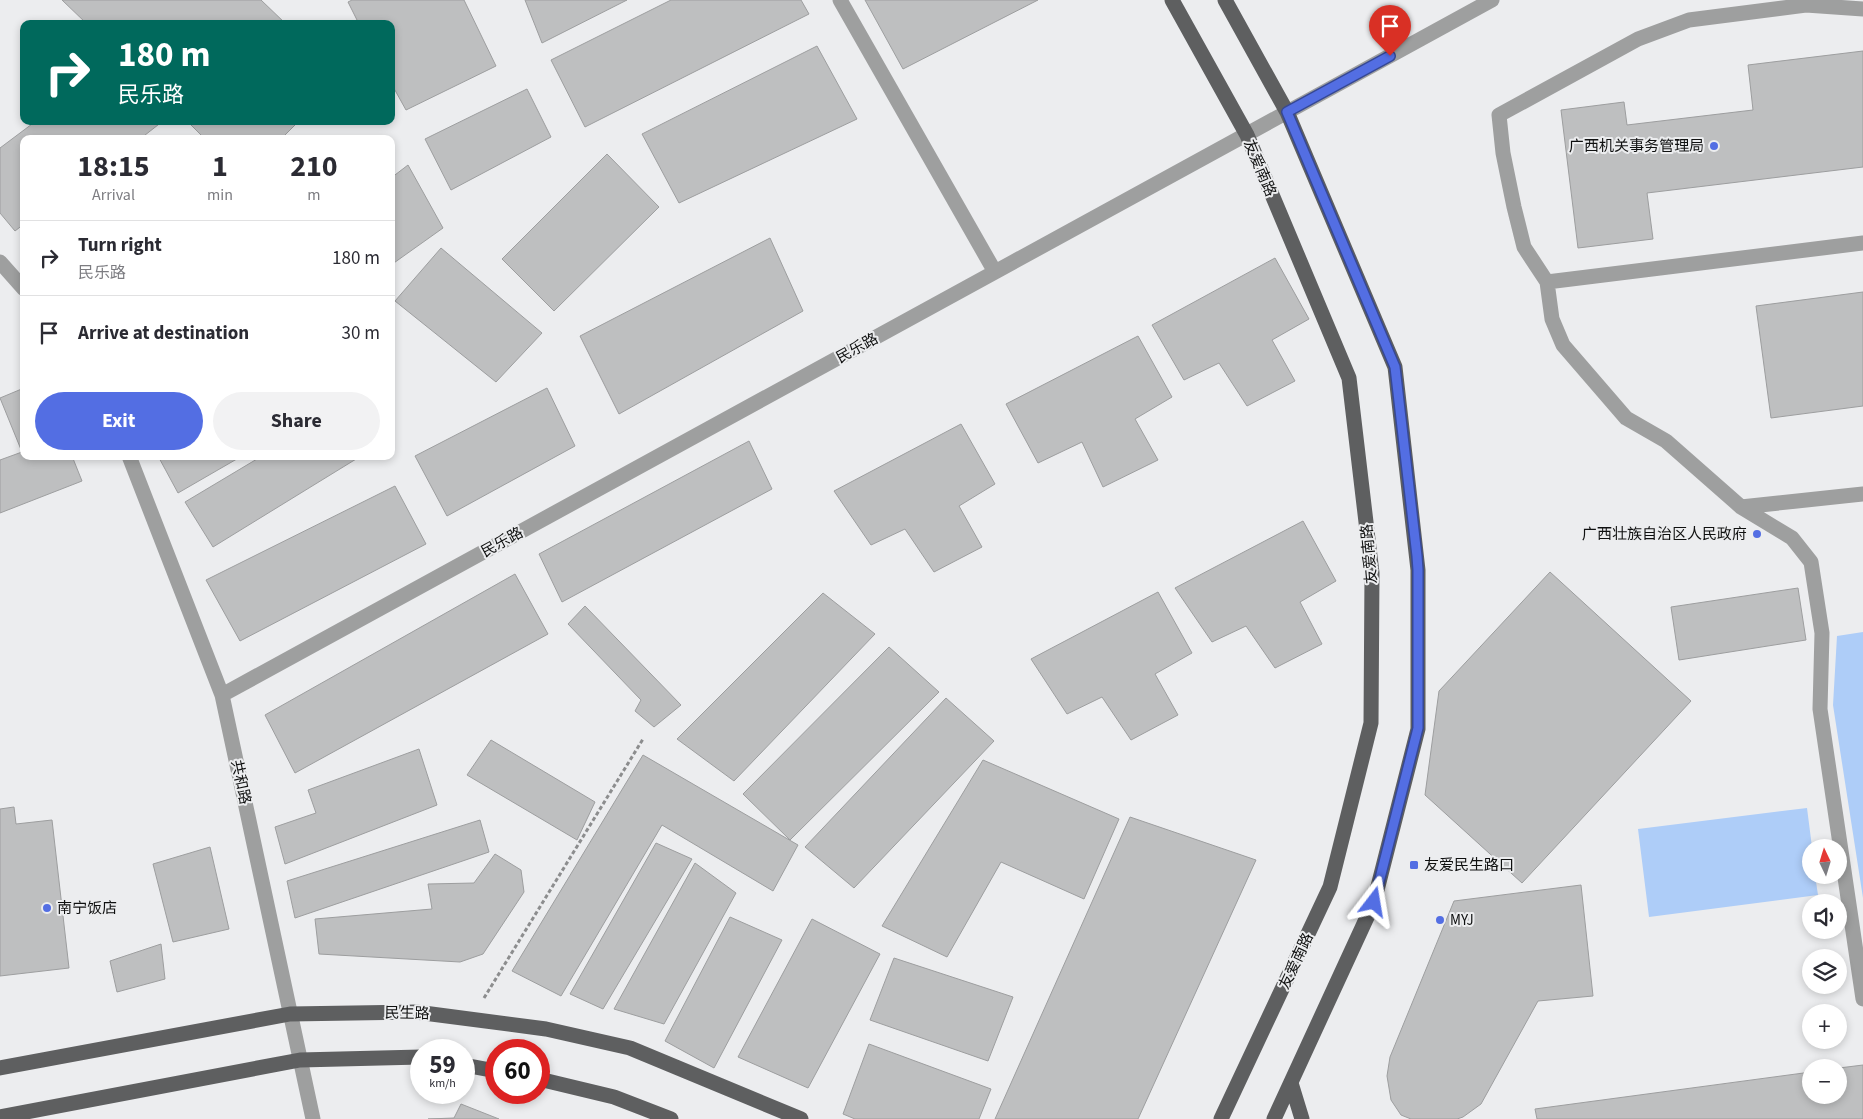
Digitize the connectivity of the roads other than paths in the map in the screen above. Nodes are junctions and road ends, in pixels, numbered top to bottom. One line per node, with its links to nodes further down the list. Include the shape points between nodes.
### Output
1 (840, 0): 11 (street)
2 (1172, 0): 8 (main road, 友爱南路)
3 (1225, 0): 7 (main road)
4 (1492, 0): 7 (street, 民乐路)
5 (1806, 2): 6 (street); 12 (street, via 1689,20 1638,39 1499,114 1503,153 1524,247)
6 (1863, 9)
7 (1287, 112): 8 (street, 民乐路); 24 (main road, via 1395,367 1418,570 1418,728 1374,902)
8 (1246, 135): 11 (street, 民乐路); 29 (main road, 友爱南路, via 1350,378 1372,572 1371,723 1330,887)
9 (1863, 243): 12 (street)
10 (0, 262): 13 (street)
11 (995, 272): 17 (street, 民乐路)
12 (1547, 282): 16 (street, via 1552,319 1563,345 1626,418 1666,441)
13 (20, 284)
14 (131, 460): 17 (street, 共和路)
15 (1863, 494): 16 (street)
16 (1741, 507): 18 (street, via 1792,538 1811,562 1822,633 1820,709)
17 (222, 695): 19 (street, 共和路)
18 (1863, 999)
19 (290, 1014): 21 (street, 共和路); 22 (main road, 民生路); 28 (main road, 民生路, via 416,1012 546,1029 630,1048)
20 (410, 1057): 21 (main road)
21 (300, 1060): 25 (main road); 26 (street, 共和路)
22 (0, 1068)
23 (550, 1082): 27 (main road, via 614,1097)
24 (1291, 1083): 30 (main road); 31 (main road)
25 (0, 1117)
26 (313, 1119)
27 (671, 1119)
28 (801, 1119)
29 (1221, 1119)
30 (1274, 1119)
31 (1302, 1119)

